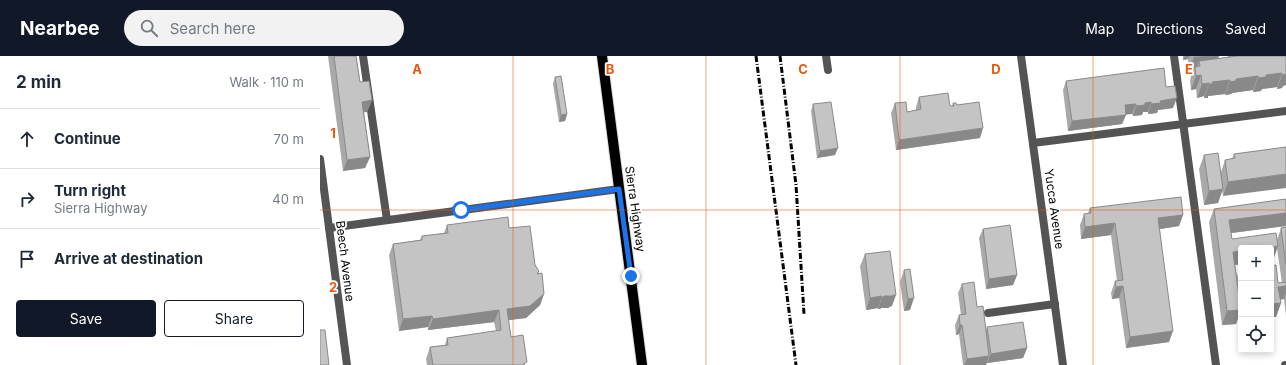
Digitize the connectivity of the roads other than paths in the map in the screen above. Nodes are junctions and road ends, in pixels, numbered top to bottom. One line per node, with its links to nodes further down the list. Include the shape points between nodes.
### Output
1 (363, 56): 12 (street)
2 (602, 56): 11 (main road, Sierra Highway)
3 (826, 56): 6 (street)
4 (1021, 56): 9 (street, Yucca Avenue)
5 (1174, 56): 8 (street)
6 (828, 70)
7 (1286, 111): 8 (street)
8 (1184, 124): 9 (street); 19 (street)
9 (1033, 143): 14 (street, Yucca Avenue)
10 (320, 159): 13 (street, Beech Avenue)
11 (619, 189): 12 (street); 17 (main road, Sierra Highway)
12 (386, 220): 13 (street)
13 (329, 228): 16 (street, Beech Avenue)
14 (1055, 304): 15 (street); 18 (street, Yucca Avenue)
15 (988, 313)
16 (346, 365)
17 (642, 365)
18 (1063, 365)
19 (1216, 365)

